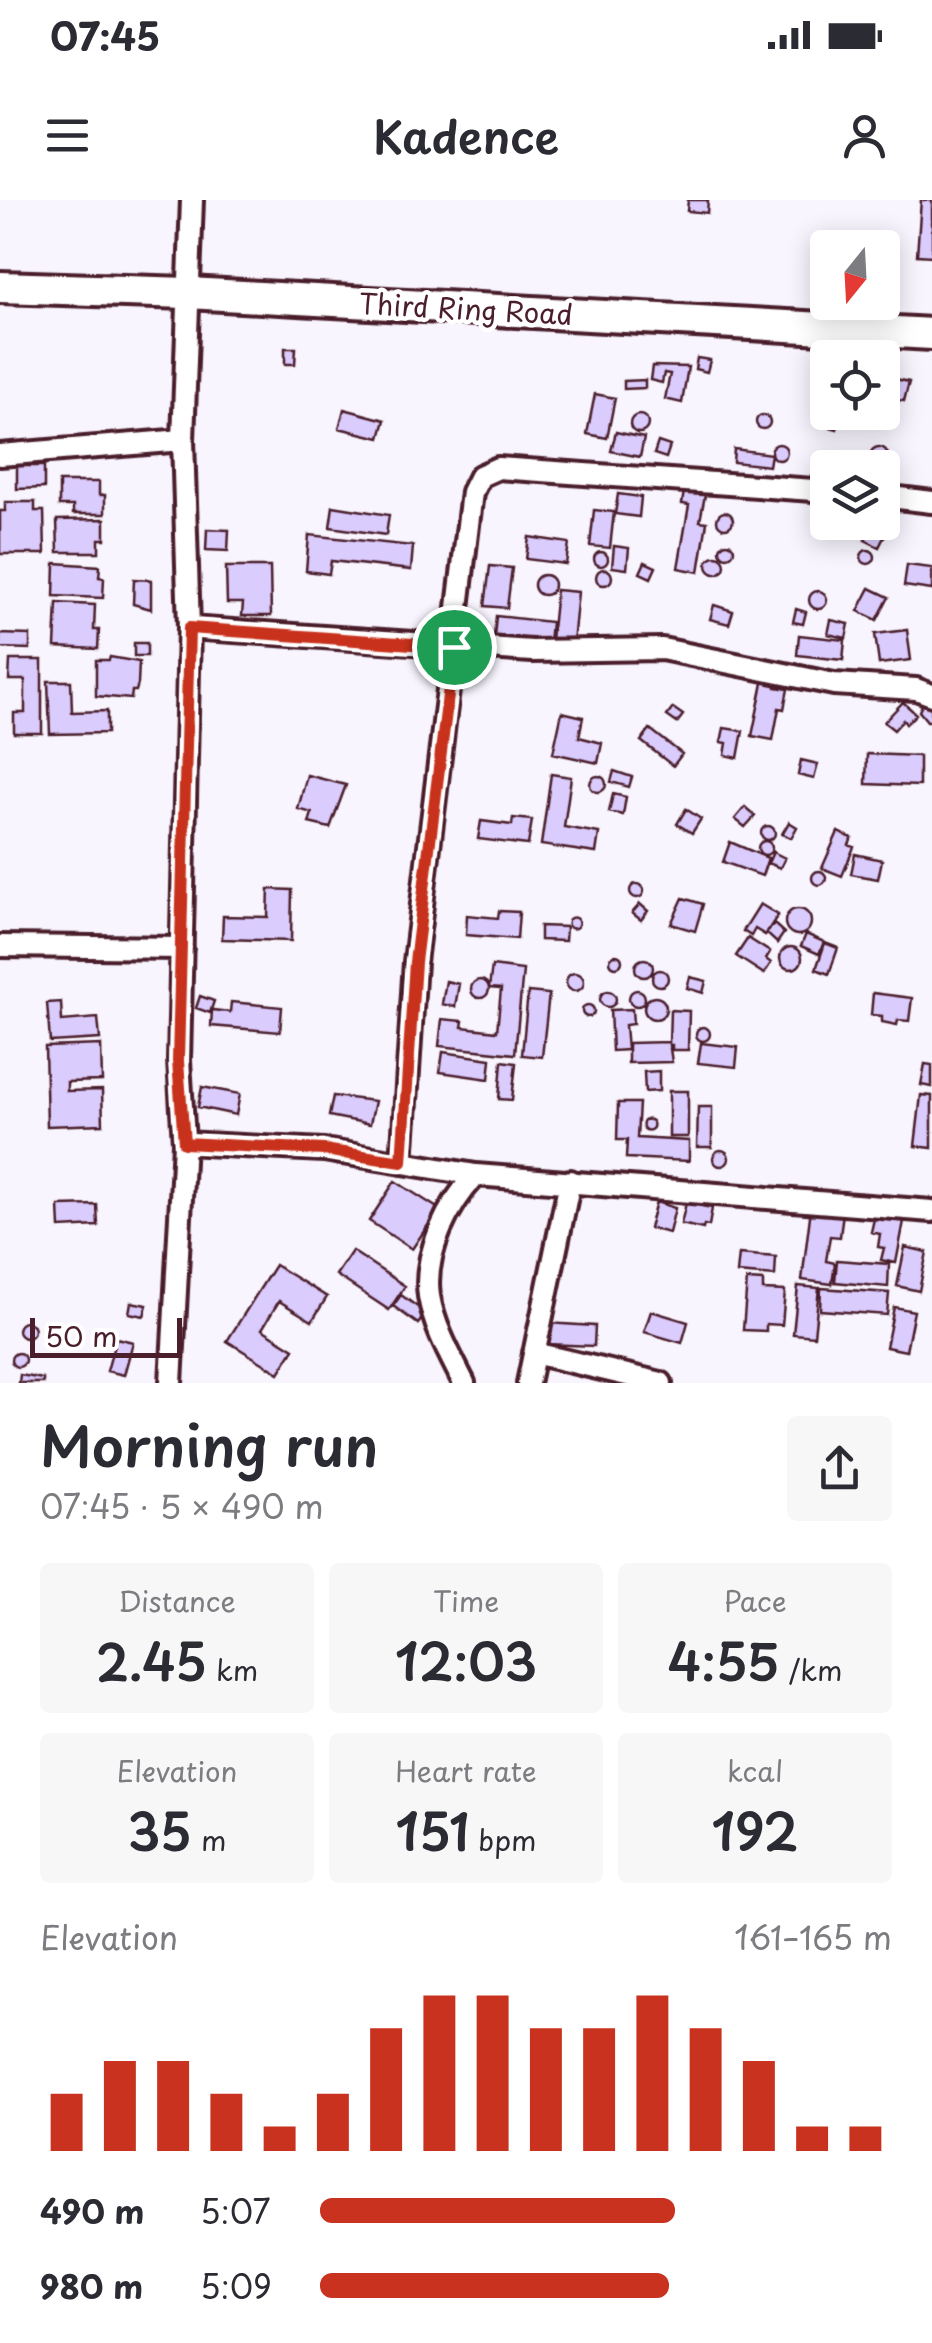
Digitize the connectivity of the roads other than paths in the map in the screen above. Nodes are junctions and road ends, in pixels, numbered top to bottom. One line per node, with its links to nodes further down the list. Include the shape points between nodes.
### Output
1 (192, 200): 3 (street)
2 (0, 287): 3 (street, Third Ring Road)
3 (188, 293): 4 (street, Third Ring Road); 5 (street)
4 (932, 334)
5 (183, 440): 6 (street); 10 (street)
6 (0, 455)
7 (810, 490): 11 (street, via 498,468 480,476 472,492)
8 (900, 498): 9 (street)
9 (932, 502)
10 (189, 628): 11 (street); 14 (street)
11 (454, 647): 12 (street, via 662,649 834,684); 16 (street, via 415,962)
12 (927, 691)
13 (0, 946): 14 (street)
14 (182, 948): 15 (street, via 178,1061)
15 (184, 1143): 16 (street, via 324,1150); 21 (street)
16 (402, 1162): 17 (street)
17 (476, 1175): 18 (street); 22 (street, via 446,1216 428,1293 438,1333)
18 (570, 1181): 19 (street); 20 (street)
19 (932, 1211)
20 (534, 1354): 23 (street); 24 (street)
21 (171, 1383)
22 (464, 1383)
23 (528, 1383)
24 (661, 1383)

